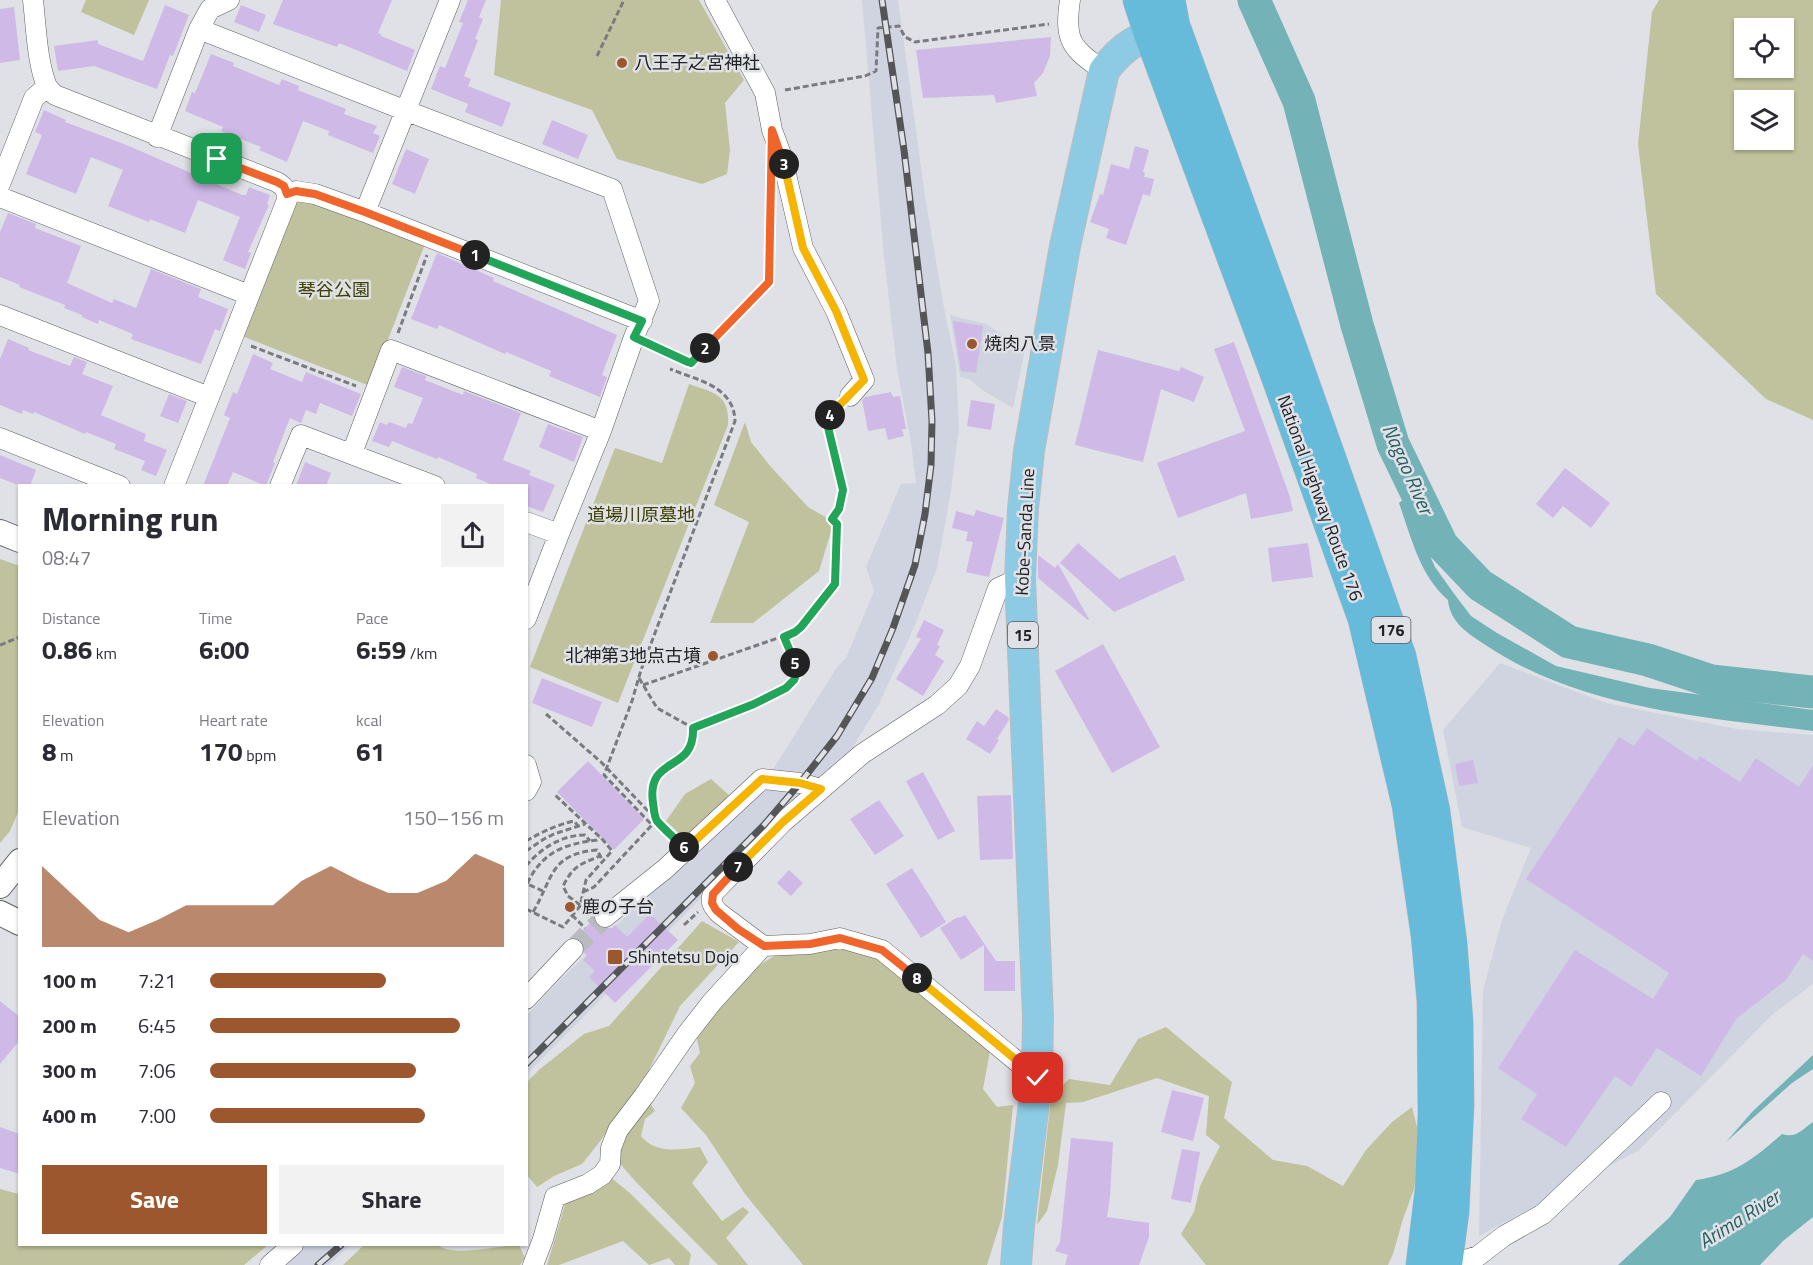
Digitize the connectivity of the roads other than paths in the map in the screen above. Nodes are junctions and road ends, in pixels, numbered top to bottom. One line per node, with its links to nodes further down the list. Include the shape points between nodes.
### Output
1 (33, 0): 10 (street)
2 (229, 0): 8 (street, via 210,9)
3 (715, 0): 20 (street, via 765,93 803,248 836,311 864,380)
4 (1070, 0): 9 (street, via 1066,22 1070,40 1084,57)
5 (1139, 0): 7 (highway, National Highway Route 176 / 176)
6 (444, 2): 11 (street)
7 (1164, 20): 9 (main road, Kobe-Sanda Line / 15, via 1129,44); 52 (highway, National Highway Route 176 / 176, via 1281,387 1364,619 1408,805 1427,935 1432,1001 1434,1115); 53 (highway, National Highway Route 176 / 176, via 1282,323 1400,656 1434,811 1451,943 1458,1105)
8 (199, 29): 11 (street); 12 (street)
9 (1104, 71): 33 (main road, Kobe-Sanda Line / 15, via 1065,246 1029,452)
10 (47, 87): 12 (street, via 55,95); 13 (street, via 34,98)
11 (405, 111): 16 (street); 19 (street, via 612,189 649,301)
12 (157, 136): 14 (street, via 277,182)
13 (0, 184)
14 (287, 194): 16 (street, via 315,194); 17 (street)
15 (0, 197): 17 (street)
16 (365, 212): 19 (street)
17 (249, 296): 21 (street)
18 (0, 315): 21 (street)
19 (638, 329): 22 (street)
20 (850, 396)
21 (209, 397): 26 (street)
22 (601, 431): 24 (street, via 391,350); 31 (street)
23 (0, 438): 25 (street)
24 (352, 453): 27 (street, via 301,435); 28 (street)
25 (115, 484)
26 (175, 484)
27 (281, 484)
28 (430, 484)
29 (528, 523): 31 (street)
30 (0, 532): 32 (street)
31 (558, 534): 34 (street)
32 (18, 539)
33 (1020, 578): 37 (street, via 998,588 970,666 957,686 936,705 862,754); 46 (main road, Kobe-Sanda Line / 15)
34 (528, 614)
35 (528, 772): 36 (street)
36 (528, 787)
37 (821, 789): 41 (street, via 762,779 665,869); 43 (street, via 783,822 711,898 719,913)
38 (18, 864): 39 (street)
39 (0, 886)
40 (0, 913): 42 (street)
41 (605, 917)
42 (18, 922)
43 (764, 946): 46 (street, via 840,938 882,950); 50 (street, via 705,1010 618,1130 610,1164 602,1175 555,1197)
44 (573, 949): 45 (street)
45 (528, 997)
46 (1038, 1078): 51 (main road, Kobe-Sanda Line / 15)
47 (1661, 1102): 53 (street, via 1543,1214 1478,1256)
48 (292, 1246): 49 (street)
49 (270, 1265)
50 (533, 1265)
51 (1016, 1265)
52 (1422, 1265)
53 (1447, 1265)

